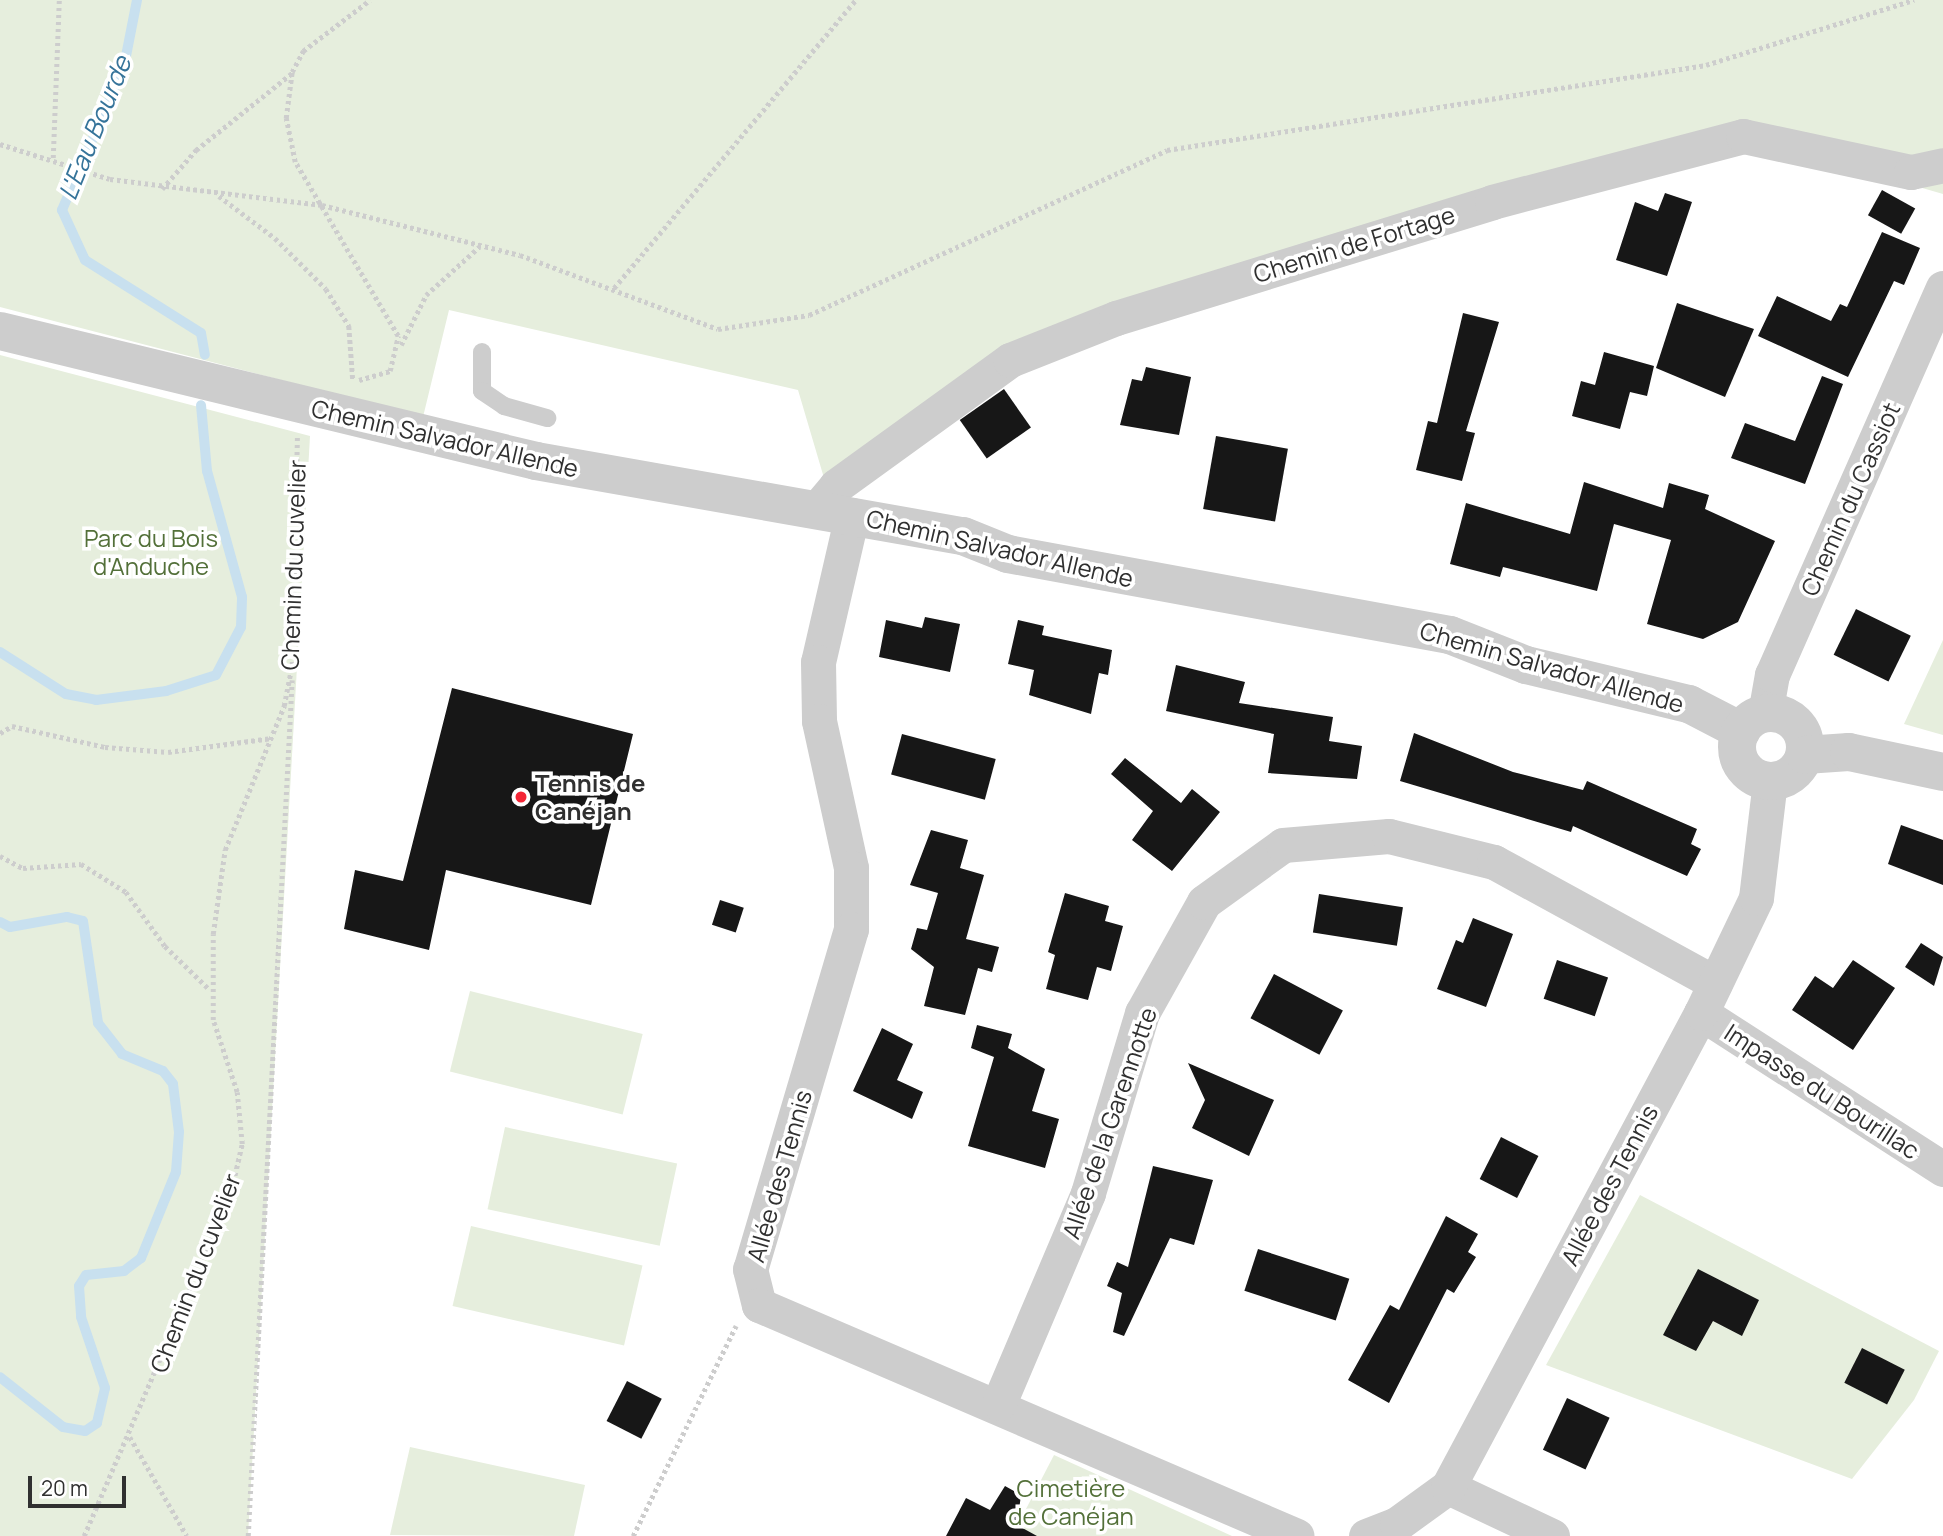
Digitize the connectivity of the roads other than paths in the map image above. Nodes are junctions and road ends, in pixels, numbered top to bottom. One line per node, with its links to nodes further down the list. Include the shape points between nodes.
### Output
1 (1943, 165): 6 (street, Chemin de Fortage, via 1911,172 1743,136 1479,205 1116,318 1010,360 836,486)
2 (1943, 288): 7 (street, Chemin du Cassiot)
3 (0, 331): 6 (street, Chemin Salvador Allende, via 549,464)
4 (482, 352): 5 (lane, via 482,391 504,406)
5 (547, 418)
6 (834, 512): 7 (street, Chemin Salvador Allende, via 963,536 1008,554 1450,635 1526,664); 13 (street, Allée des Tennis, via 818,662 820,720 851,868 851,929 750,1269 759,1305)
7 (1753, 722): 8 (street, via 1796,724); 10 (street, via 1739,758 1745,770)
8 (1804, 755): 9 (street, via 1849,752); 10 (street, via 1792,775)
9 (1943, 772)
10 (1770, 781): 11 (street, Allée des Tennis, via 1756,898)
11 (1708, 998): 12 (street, Impasse du Bourillac); 13 (street, Allée de la Garennotte, via 1494,862 1389,836 1283,845 1204,902 1142,1013 1088,1194); 14 (street, Allée des Tennis)
12 (1943, 1170)
13 (999, 1403): 15 (street)
14 (1442, 1493): 16 (street); 17 (street, Allée des Tennis); 18 (street)
15 (1297, 1536)
16 (1366, 1536)
17 (1424, 1536)
18 (1552, 1536)

